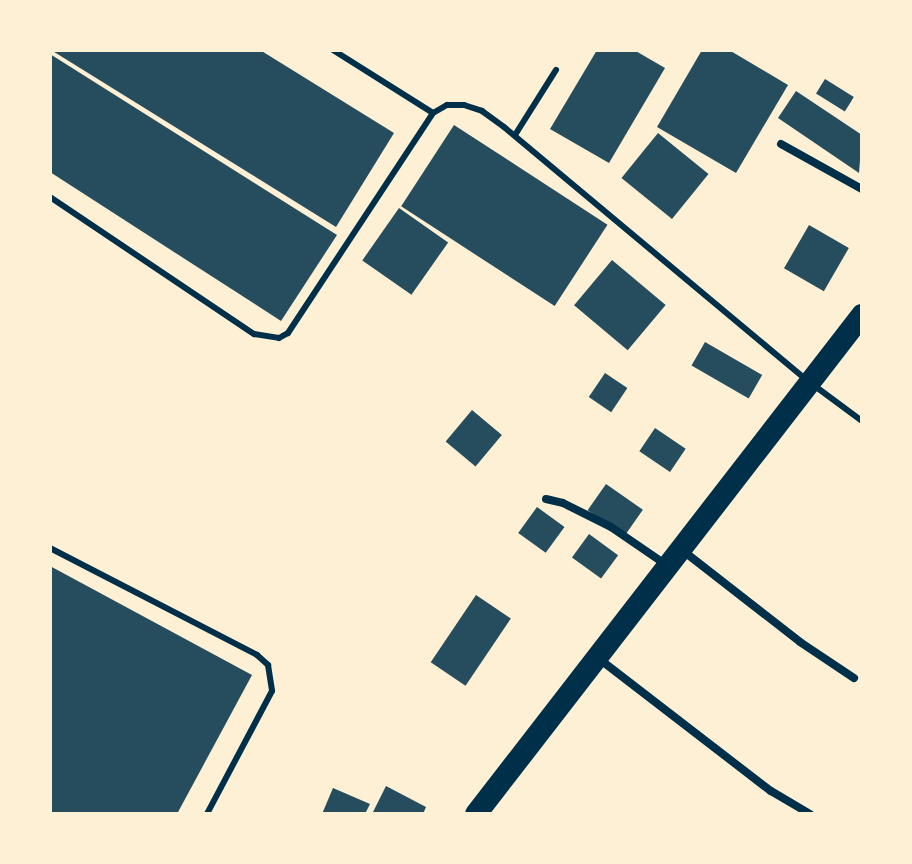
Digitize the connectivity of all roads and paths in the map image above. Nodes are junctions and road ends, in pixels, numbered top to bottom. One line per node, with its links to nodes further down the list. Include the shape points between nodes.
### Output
1 (333, 50): 3 (lane)
2 (556, 70): 4 (lane)
3 (433, 113): 4 (lane, via 447,105 464,105); 7 (lane, via 288,333 279,338 254,334)
4 (515, 135): 9 (lane)
5 (781, 144): 6 (street)
6 (862, 189)
7 (50, 197)
8 (862, 315): 9 (highway)
9 (808, 381): 10 (lane); 13 (highway)
10 (862, 421)
11 (546, 499): 13 (street)
12 (50, 548): 16 (lane, via 268,665 272,691)
13 (676, 558): 14 (highway); 15 (street)
14 (598, 658): 17 (highway); 18 (street, via 771,791)
15 (854, 678)
16 (207, 814)
17 (476, 814)
18 (810, 814)

